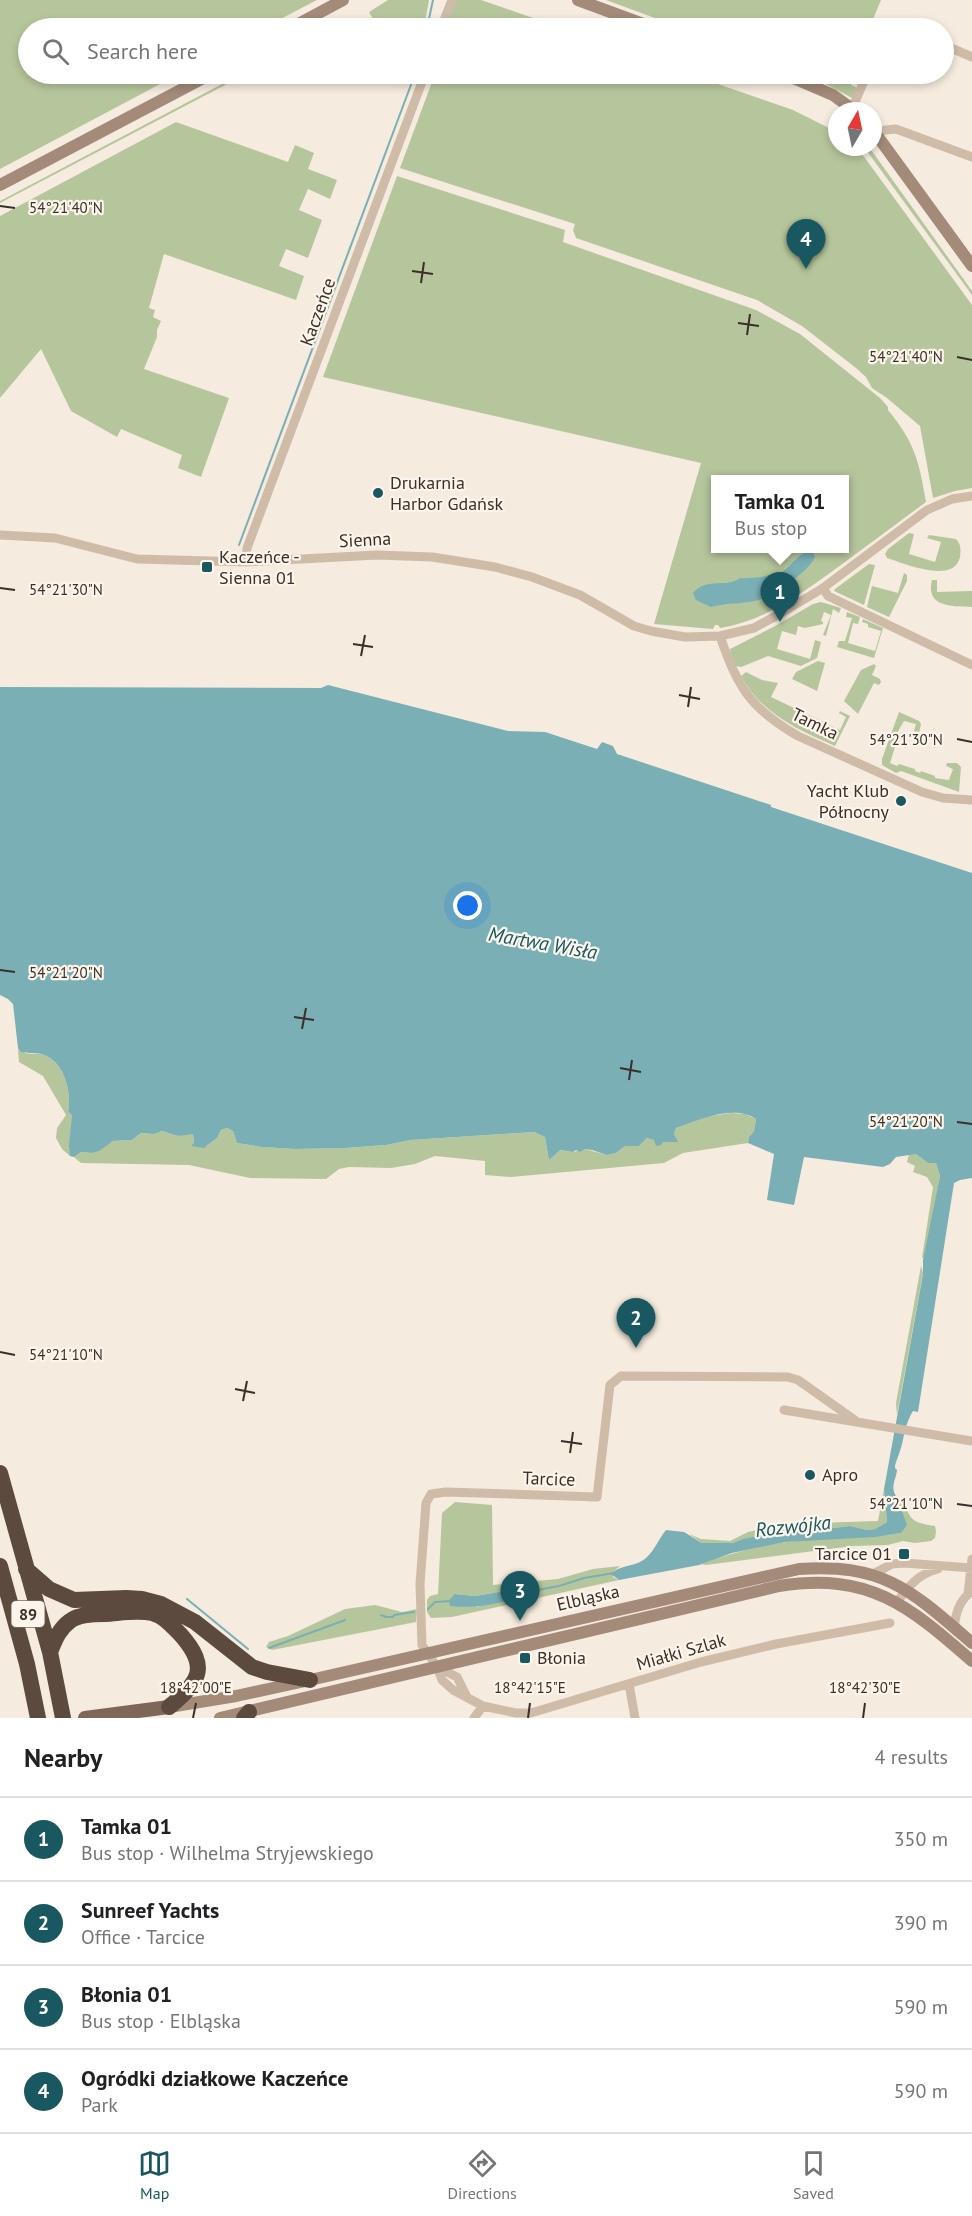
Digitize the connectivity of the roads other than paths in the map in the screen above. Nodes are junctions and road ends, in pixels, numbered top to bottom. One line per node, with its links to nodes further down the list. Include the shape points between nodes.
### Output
1 (343, 0): 4 (main road)
2 (452, 0): 5 (street)
3 (578, 0): 6 (main road)
4 (310, 18)
5 (445, 18)
6 (627, 18)
7 (954, 49): 8 (street)
8 (972, 57)
9 (192, 84): 18 (main road)
10 (420, 84): 22 (street, Kaczeńce, via 251,537)
11 (810, 84): 13 (main road)
12 (863, 84): 14 (street)
13 (842, 102)
14 (855, 102)
15 (882, 131): 17 (street, via 896,129)
16 (882, 142): 19 (main road)
17 (972, 157)
18 (0, 185)
19 (972, 266)
20 (972, 496): 23 (street, Sienna, via 952,499 927,510)
21 (0, 535): 22 (street, Sienna, via 55,538 137,559)
22 (246, 562): 24 (street, Sienna, via 400,555 468,562 550,583 595,602 633,626 685,637)
23 (823, 588): 24 (street, Sienna, via 754,628); 25 (street, via 828,596)
24 (720, 636): 26 (street, Tamka, via 747,696 782,727 922,792)
25 (972, 665)
26 (972, 800)
27 (784, 1410): 28 (street, Tarcice)
28 (856, 1421): 29 (street, Tarcice); 44 (street, Tarcice, via 788,1377 621,1376 610,1385 597,1497 431,1494 426,1503 420,1584 421,1643)
29 (972, 1441)
30 (0, 1473): 35 (highway)
31 (0, 1511): 56 (highway, 89)
32 (971, 1565): 34 (street); 38 (street)
33 (0, 1566): 55 (highway, 89)
34 (943, 1567): 36 (street, via 892,1564); 37 (street, via 916,1578)
35 (26, 1569): 43 (highway); 49 (highway, via 49,1589 75,1600 126,1598 161,1604 195,1622 252,1667)
36 (873, 1574): 37 (main road, Elbląska); 44 (main road, Elbląska, via 834,1567 799,1569)
37 (906, 1590): 39 (street); 41 (main road, Elbląska)
38 (970, 1593): 41 (street, via 960,1602)
39 (897, 1602): 45 (main road, Elbląska, via 850,1585 801,1583); 46 (main road, Elbląska)
40 (890, 1623): 50 (street, Miałki Szlak, via 776,1644)
41 (954, 1628): 42 (main road, Elbląska)
42 (972, 1643)
43 (50, 1652): 53 (highway, via 59,1630 71,1620 88,1615 140,1612 162,1617 192,1648 197,1670 190,1690); 57 (highway)
44 (428, 1653): 47 (street, Miałki Szlak); 49 (main road, Elbląska)
45 (470, 1659): 47 (main road, Elbląska); 48 (street)
46 (972, 1661)
47 (437, 1667): 48 (street); 51 (street, Miałki Szlak, via 442,1680); 54 (main road, Elbląska)
48 (457, 1677): 51 (street)
49 (310, 1680): 53 (main road, Elbląska)
50 (629, 1684): 52 (street, Miałki Szlak, via 531,1713); 61 (street)
51 (467, 1697): 52 (street, Miałki Szlak)
52 (483, 1706): 60 (street)
53 (170, 1707): 58 (main road, Elbląska)
54 (247, 1715): 59 (main road, Elbląska)
55 (38, 1718)
56 (53, 1718)
57 (63, 1718)
58 (85, 1718)
59 (220, 1718)
60 (474, 1718)
61 (635, 1718)

